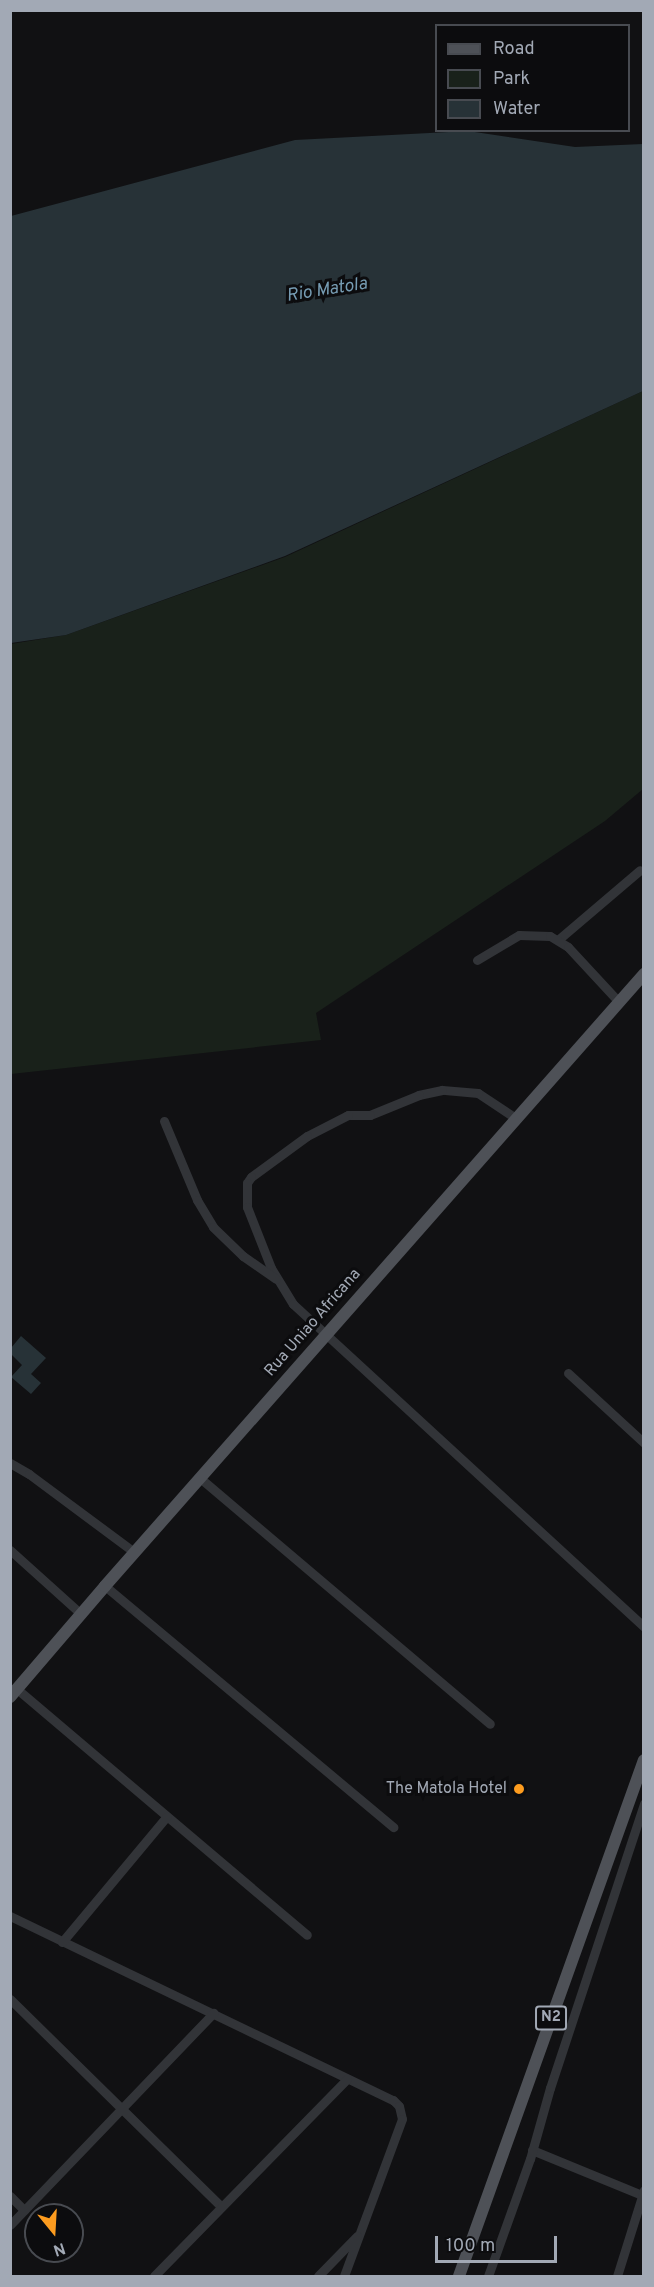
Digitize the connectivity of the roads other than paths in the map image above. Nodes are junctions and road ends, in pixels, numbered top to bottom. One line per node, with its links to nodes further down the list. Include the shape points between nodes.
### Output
1 (640, 870): 2 (street)
2 (559, 939): 3 (street, via 519,935); 5 (street)
3 (477, 960)
4 (644, 974): 5 (main road, Rua Uniao Africana)
5 (619, 1002): 6 (main road, Rua Uniao Africana)
6 (517, 1119): 8 (street, via 478,1093 442,1090 370,1115 348,1114 307,1136 247,1183 250,1219); 9 (main road, Rua Uniao Africana)
7 (164, 1121): 8 (street, via 197,1200 213,1227 243,1256)
8 (278, 1281): 9 (street, via 293,1304)
9 (324, 1335): 13 (main road, Rua Uniao Africana); 18 (street)
10 (568, 1373): 11 (street)
11 (644, 1443)
12 (10, 1463): 15 (street)
13 (200, 1478): 15 (main road, Rua Uniao Africana); 20 (street)
14 (10, 1550): 17 (street)
15 (134, 1552): 16 (main road, Rua Uniao Africana)
16 (105, 1586): 17 (main road, Rua Uniao Africana); 24 (street)
17 (81, 1614): 19 (main road, Rua Uniao Africana)
18 (644, 1627)
19 (14, 1693): 23 (street)
20 (490, 1724)
21 (644, 1760): 43 (main road, N2)
22 (644, 1803): 32 (street)
23 (166, 1817): 26 (street); 27 (street)
24 (393, 1827)
25 (10, 1916): 27 (street)
26 (307, 1935)
27 (62, 1942): 29 (street)
28 (10, 1999): 31 (street)
29 (213, 2013): 30 (street); 31 (street)
30 (347, 2079): 36 (street); 39 (street, via 393,2100 402,2119)
31 (123, 2109): 35 (street); 36 (street)
32 (532, 2150): 33 (street); 44 (street)
33 (643, 2194): 45 (street)
34 (10, 2196): 37 (street)
35 (31, 2203)
36 (221, 2206): 40 (street)
37 (24, 2210): 38 (street)
38 (10, 2224)
39 (358, 2235): 41 (street); 42 (street)
40 (154, 2277)
41 (318, 2277)
42 (344, 2277)
43 (459, 2277)
44 (488, 2277)
45 (617, 2277)

